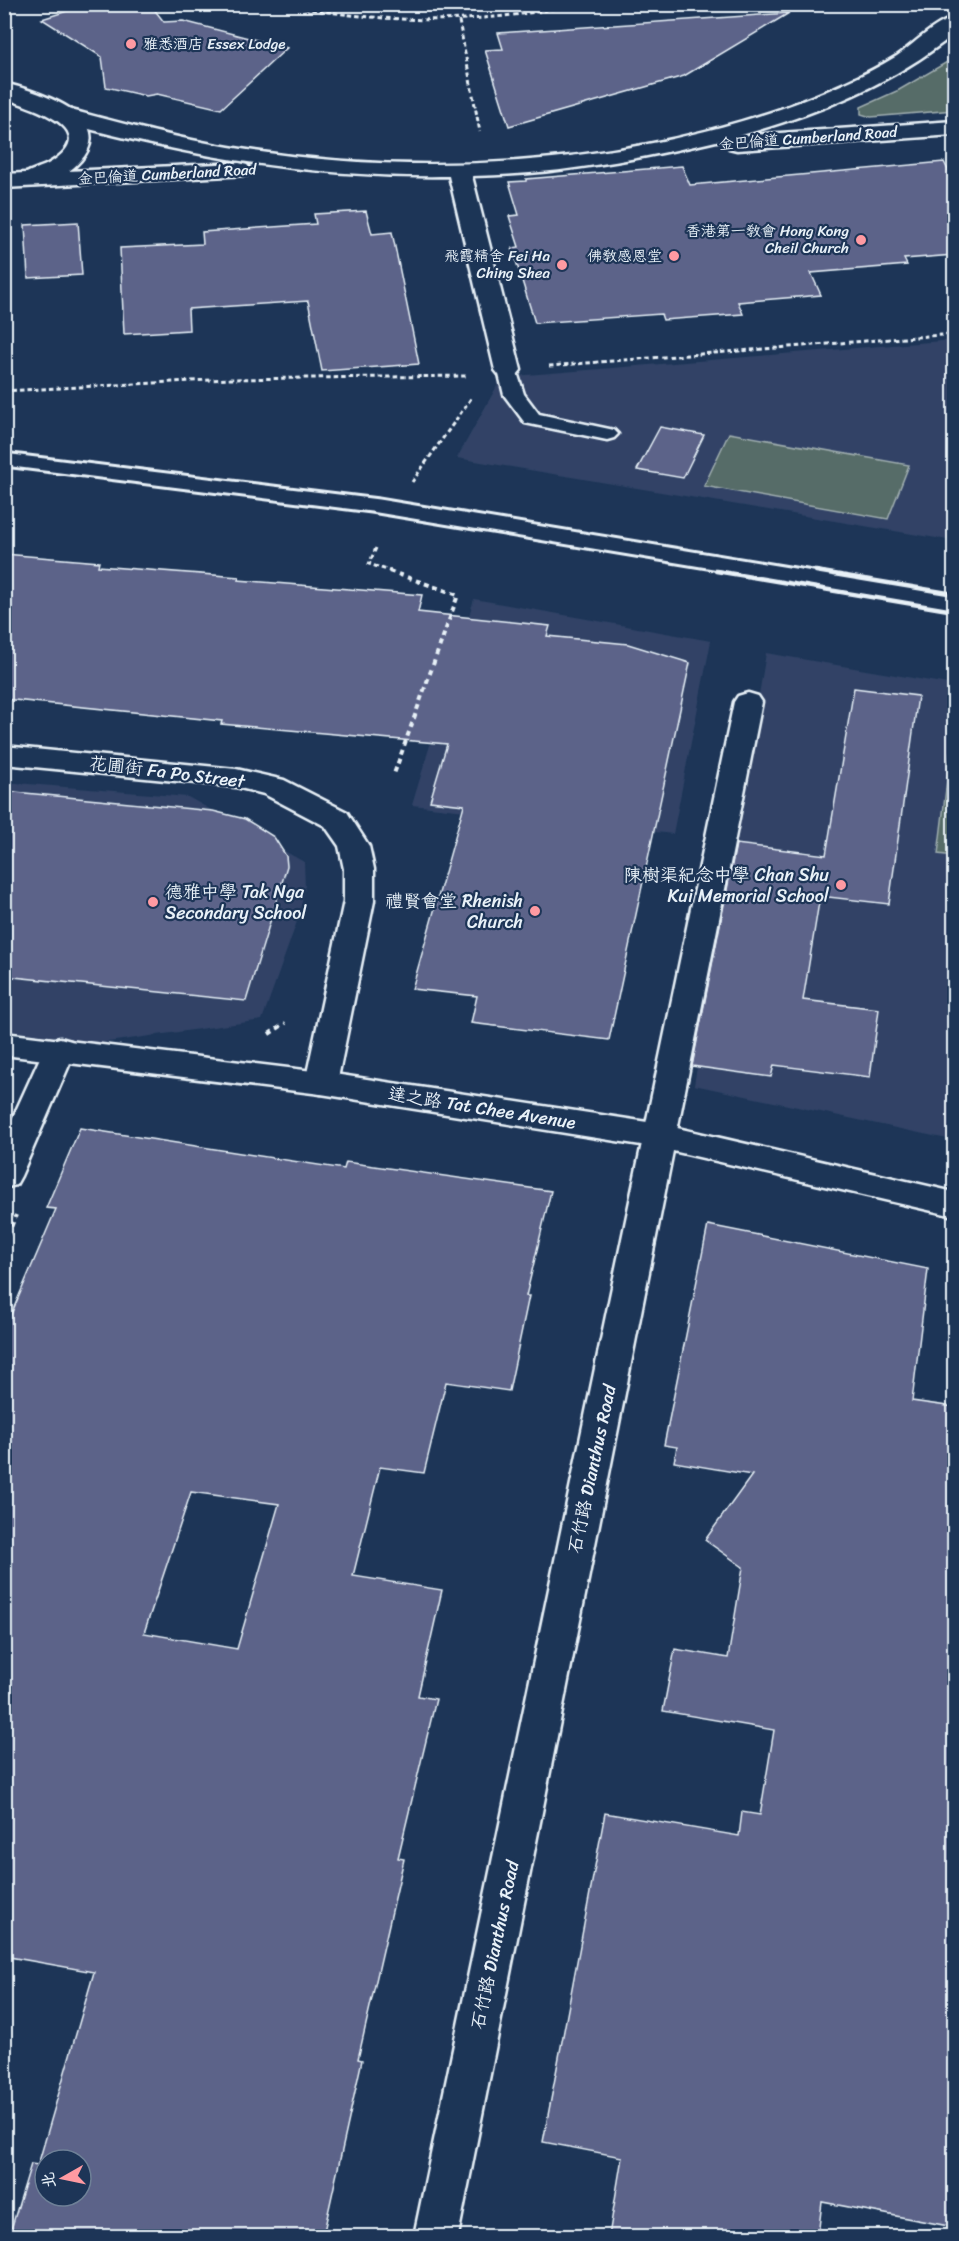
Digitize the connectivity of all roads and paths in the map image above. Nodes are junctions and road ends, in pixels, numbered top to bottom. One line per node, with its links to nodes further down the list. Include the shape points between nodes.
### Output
1 (282, 4): 3 (path, via 372,19)
2 (578, 4): 3 (path, via 533,14)
3 (459, 21): 10 (path)
4 (954, 24): 6 (street, via 907,60)
5 (4, 90): 7 (street)
6 (832, 97): 9 (street, via 826,105 833,121 845,128); 11 (street, via 752,125)
7 (68, 116): 12 (street, via 201,150); 14 (street, via 77,126 80,138 75,151 51,172)
8 (954, 128): 9 (street, 金巴倫道 Cumberland Road)
9 (879, 134): 11 (street, 金巴倫道 Cumberland Road)
10 (481, 138)
11 (661, 147): 13 (street, via 562,162)
12 (330, 166): 13 (street); 14 (street, 金巴倫道 Cumberland Road)
13 (459, 169): 17 (street)
14 (31, 180): 15 (street, 金巴倫道 Cumberland Road)
15 (4, 181)
16 (954, 334): 17 (path)
17 (498, 373): 18 (path, via 229,379); 19 (lane, via 532,419); 20 (path)
18 (4, 392)
19 (607, 434)
20 (412, 482)
21 (376, 548): 24 (path, via 369,564 458,595)
22 (748, 702): 30 (street, 石竹路 Dianthus Road)
23 (4, 755): 29 (street, 花圃街 Fa Po Street, via 236,778 274,787 336,819 354,846 359,901)
24 (394, 774)
25 (289, 1020): 26 (path)
26 (267, 1035)
27 (4, 1044): 28 (street, 達之路 Tat Chee Avenue)
28 (60, 1049): 29 (street, 達之路 Tat Chee Avenue); 31 (street)
29 (321, 1083): 30 (street, 達之路 Tat Chee Avenue)
30 (660, 1136): 32 (street, 達之路 Tat Chee Avenue); 35 (street, 石竹路 Dianthus Road)
31 (4, 1176)
32 (954, 1204)
33 (20, 1205): 34 (path)
34 (4, 1244)
35 (436, 2236)

